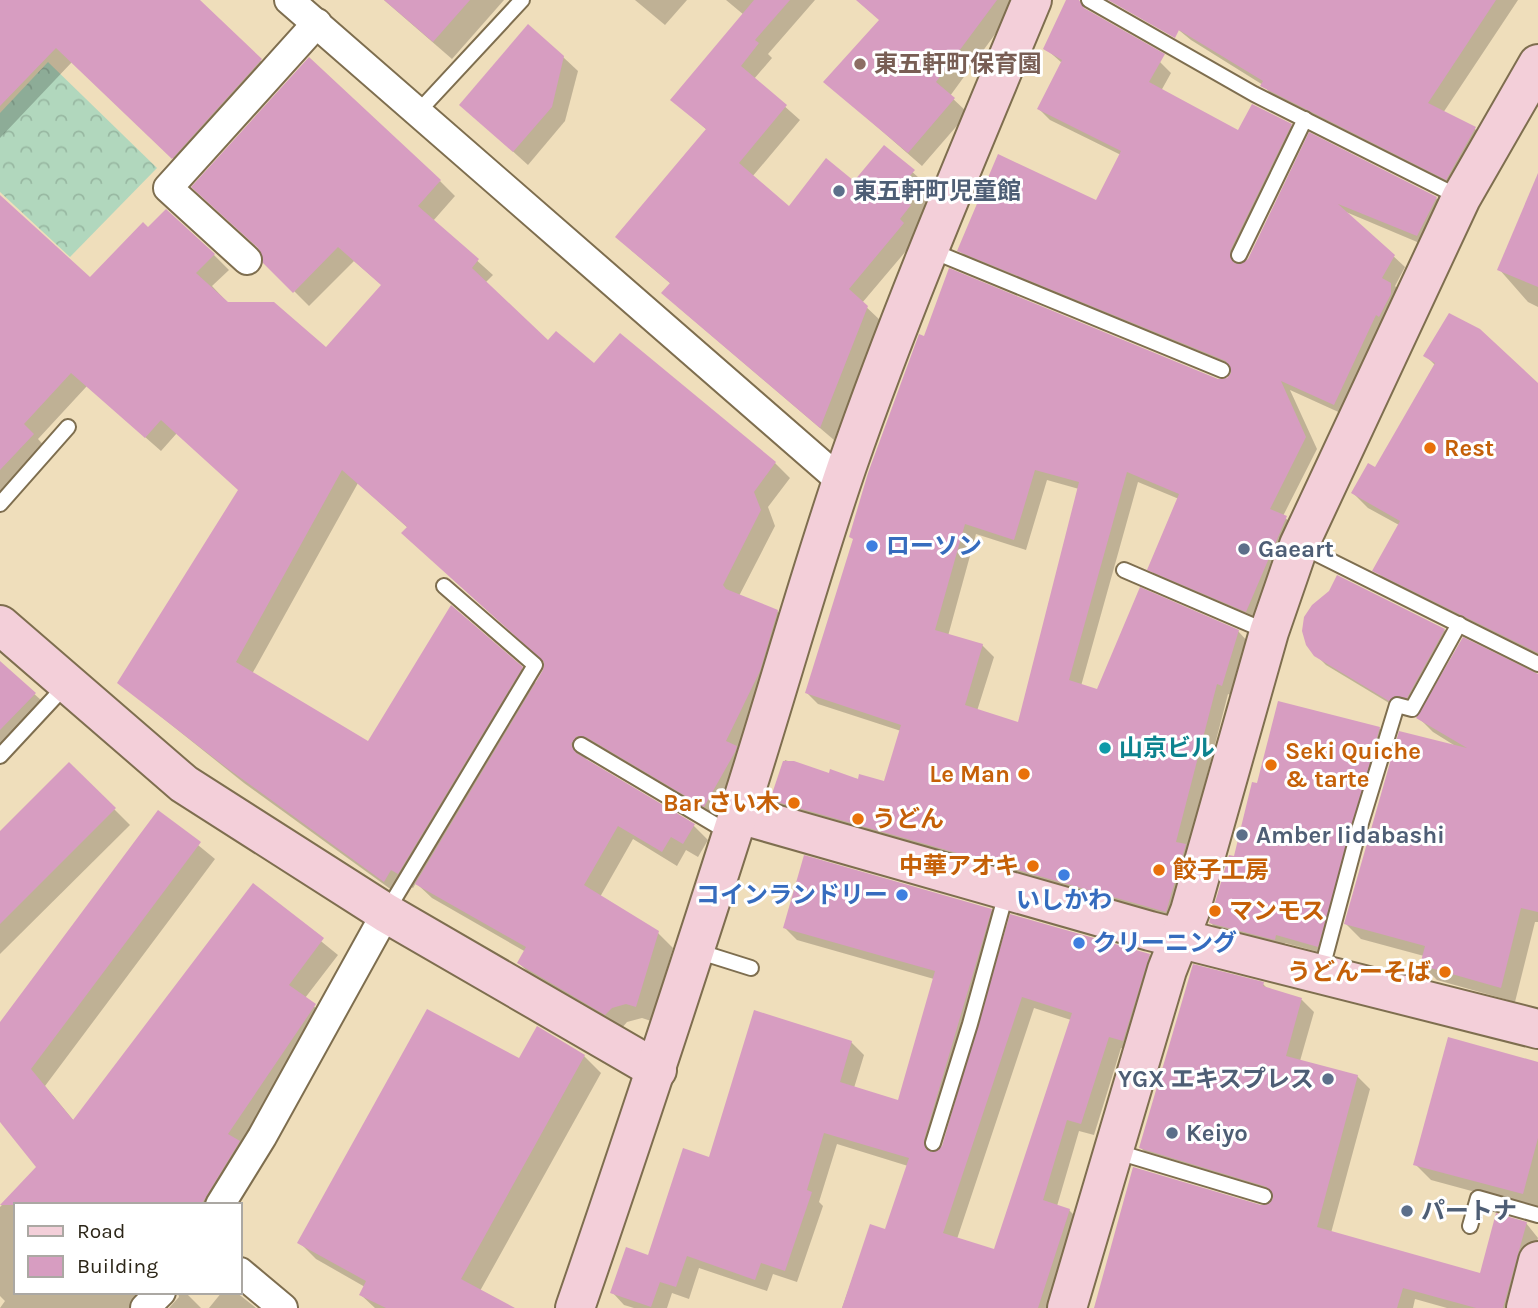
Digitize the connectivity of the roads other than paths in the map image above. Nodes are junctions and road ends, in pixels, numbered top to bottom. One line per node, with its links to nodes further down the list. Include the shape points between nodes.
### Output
1 (289, 0): 5 (street)
2 (522, 0): 7 (lane)
3 (1032, 0): 10 (street)
4 (1089, 0): 8 (lane)
5 (317, 23): 7 (street); 12 (street, via 168,188)
6 (1538, 64): 9 (street)
7 (418, 112): 15 (street)
8 (1305, 119): 9 (lane); 11 (lane)
9 (1461, 198): 17 (street)
10 (929, 249): 13 (lane); 15 (street)
11 (1239, 256)
12 (247, 260)
13 (1222, 370)
14 (68, 427): 16 (lane)
15 (842, 482): 27 (street)
16 (0, 504)
17 (1299, 545): 20 (lane); 22 (street)
18 (1124, 570): 22 (lane)
19 (444, 586): 29 (lane, via 535,665)
20 (1459, 624): 23 (lane); 33 (lane, via 1412,709 1397,705)
21 (0, 625): 24 (street)
22 (1269, 632): 30 (street)
23 (1538, 664)
24 (68, 683): 26 (lane); 29 (street, via 184,784)
25 (581, 745): 27 (lane)
26 (0, 756)
27 (735, 824): 28 (street); 31 (street)
28 (1007, 889): 30 (street); 36 (lane)
29 (386, 913): 35 (street); 39 (street)
30 (1179, 939): 33 (street); 37 (street)
31 (693, 949): 32 (lane); 35 (street)
32 (751, 968)
33 (1321, 975): 34 (street)
34 (1538, 1029)
35 (657, 1070): 47 (street)
36 (933, 1143)
37 (1113, 1150): 38 (lane); 48 (street)
38 (1264, 1196)
39 (221, 1203)
40 (1538, 1215): 41 (lane, via 1478,1198)
41 (1470, 1226)
42 (1538, 1261): 49 (street)
43 (242, 1274): 46 (street)
44 (159, 1294): 45 (street)
45 (145, 1308)
46 (283, 1308)
47 (575, 1308)
48 (1067, 1308)
49 (1526, 1308)

